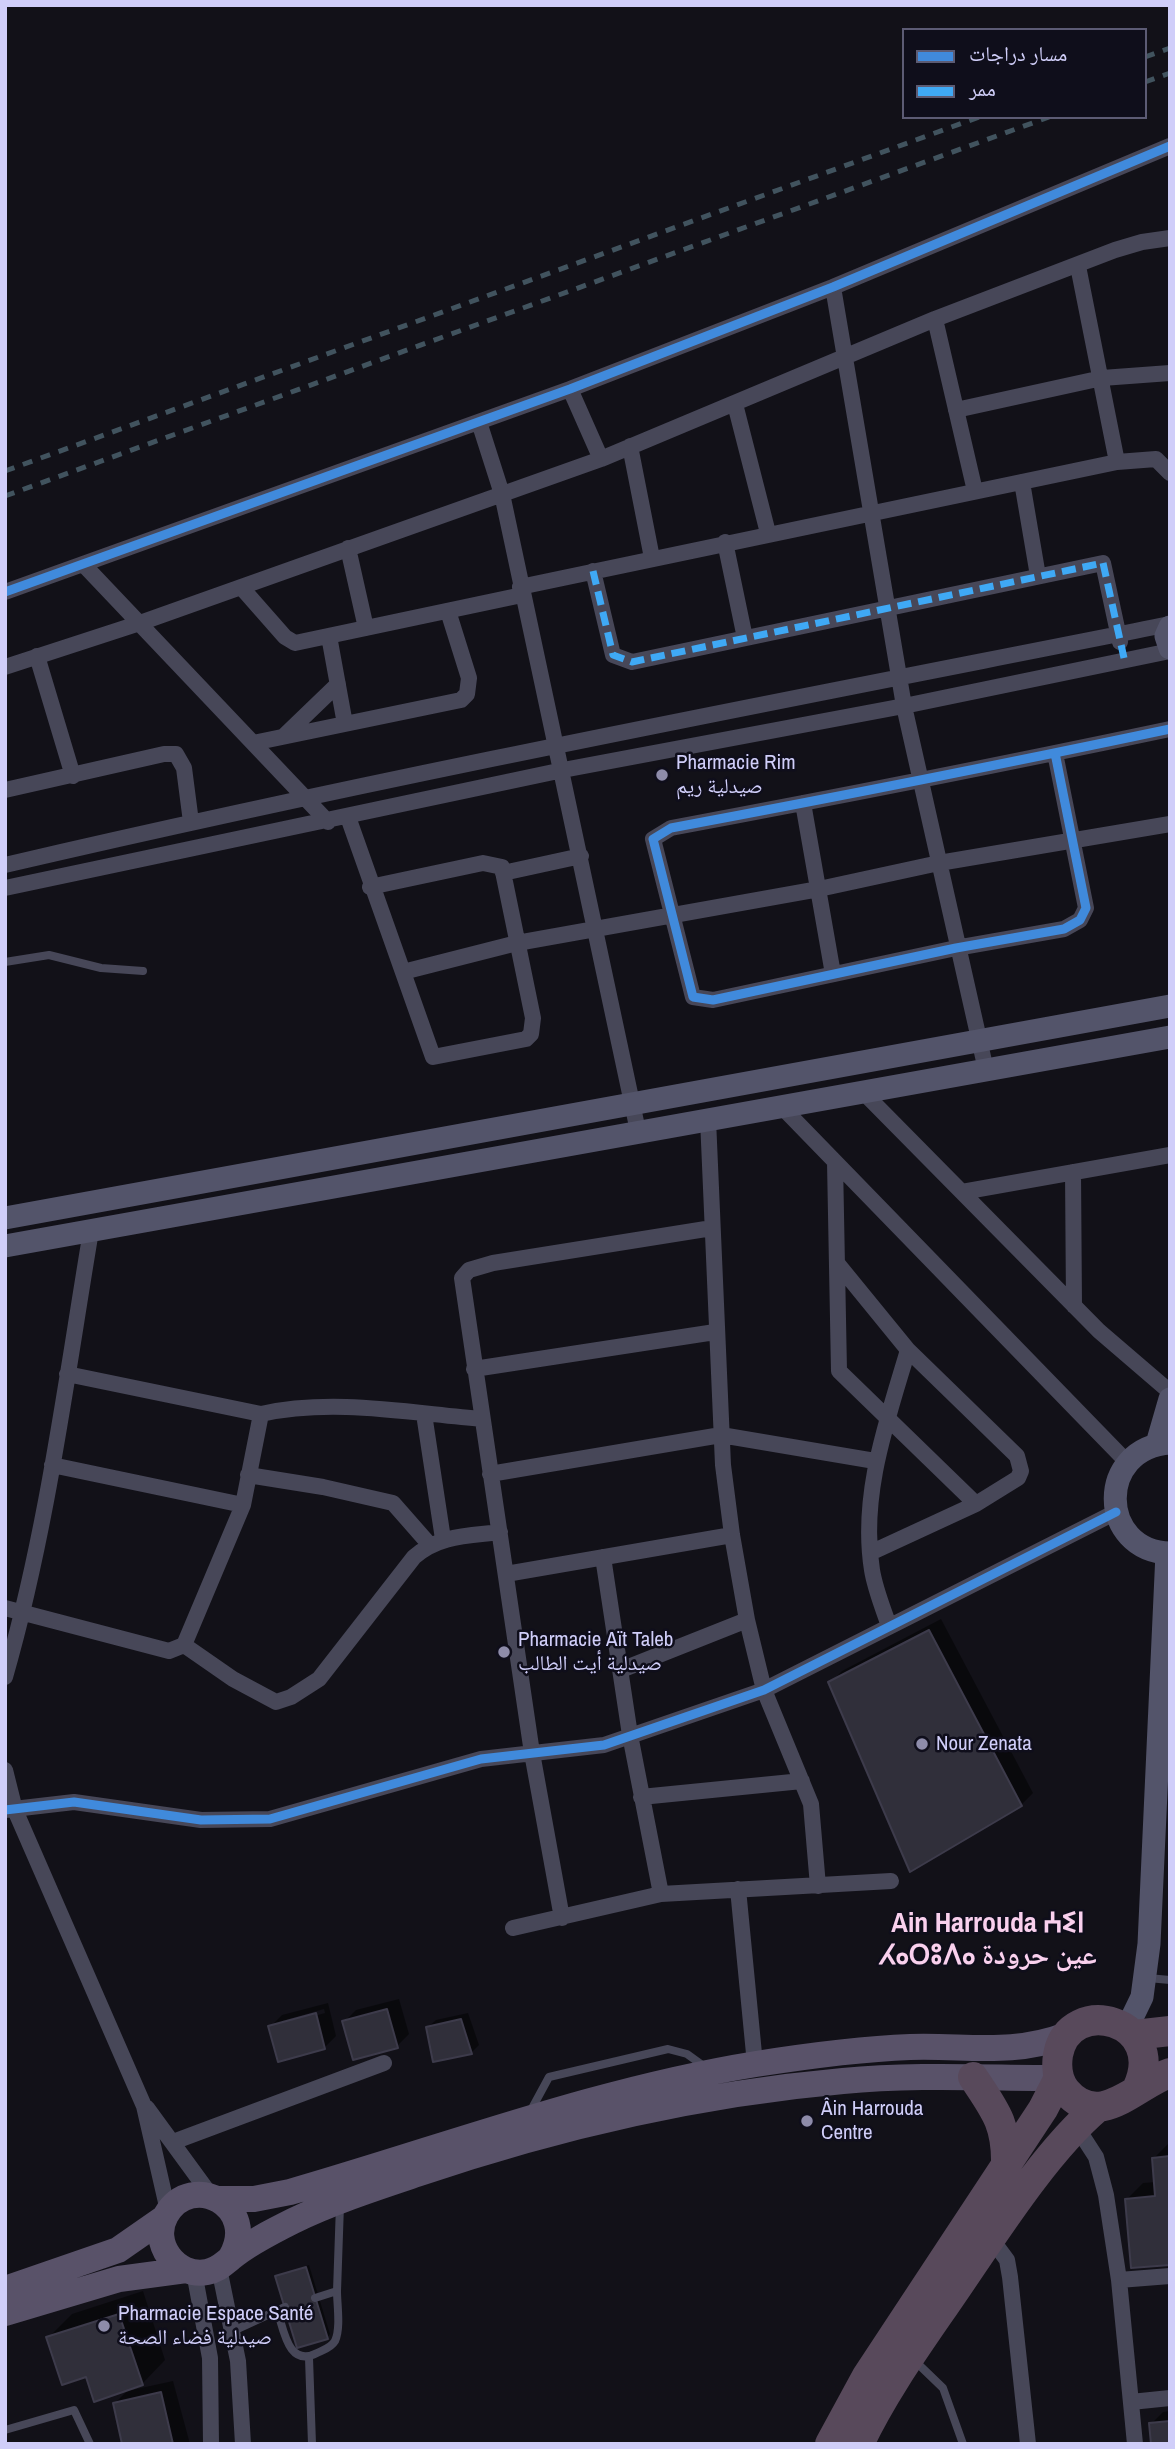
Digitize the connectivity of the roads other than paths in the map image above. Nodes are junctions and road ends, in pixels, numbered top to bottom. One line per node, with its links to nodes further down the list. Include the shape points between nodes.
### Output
1 (1170, 146): 4 (street)
2 (1170, 238): 3 (street, via 1142,242)
3 (1078, 267): 5 (street); 8 (street)
4 (833, 288): 6 (street); 9 (street)
5 (935, 319): 6 (street); 11 (street)
6 (844, 359): 10 (street); 20 (street)
7 (1170, 373): 8 (street)
8 (1102, 378): 11 (street); 15 (street)
9 (570, 389): 12 (street); 14 (street)
10 (734, 404): 13 (street); 21 (street)
11 (956, 410): 18 (street)
12 (479, 422): 19 (street); 25 (street)
13 (630, 446): 14 (street); 24 (street)
14 (601, 459): 19 (street)
15 (1117, 462): 16 (street, via 1156,459); 17 (street)
16 (1170, 473)
17 (1022, 482): 18 (street); 27 (street)
18 (975, 491): 20 (street)
19 (502, 494): 23 (street); 29 (street)
20 (872, 512): 21 (street); 31 (street)
21 (768, 533): 22 (street)
22 (725, 542): 24 (street); 38 (street)
23 (348, 548): 28 (street); 35 (street)
24 (652, 558): 26 (street)
25 (83, 564): 30 (street); 33 (street)
26 (593, 571): 29 (street); 38 (street, via 613,655 618,659 632,662)
27 (1038, 576): 31 (street); 36 (street, via 1103,563)
28 (241, 587): 33 (street); 37 (street, via 295,643)
29 (521, 591): 32 (street); 50 (street)
30 (5, 592)
31 (888, 607): 38 (street); 43 (street)
32 (448, 611): 35 (street); 46 (street, via 469,678 467,695)
33 (137, 624): 40 (street); 49 (street)
34 (1170, 626): 36 (street); 39 (street, via 1166,636)
35 (366, 628): 37 (street)
36 (1119, 634): 41 (street); 43 (street)
37 (329, 636): 44 (street)
38 (745, 638)
39 (1170, 649): 41 (street)
40 (37, 656): 42 (street); 53 (street)
41 (1124, 658): 45 (street)
42 (5, 667)
43 (900, 678): 45 (street); 50 (street)
44 (338, 684): 46 (street); 48 (street)
45 (904, 706): 52 (street); 54 (street)
46 (345, 724): 48 (street)
47 (1170, 729): 51 (street)
48 (283, 737): 49 (street)
49 (254, 743): 56 (street)
50 (557, 745): 52 (street); 56 (street)
51 (1055, 753): 54 (street); 62 (street)
52 (563, 770): 58 (street); 63 (street)
53 (73, 776): 55 (street); 59 (street, via 176,754 184,768)
54 (921, 781): 57 (street); 64 (street)
55 (5, 790)
56 (306, 797): 59 (street); 60 (street)
57 (803, 803): 69 (street); 70 (street, via 671,828 653,839)
58 (348, 817): 60 (street); 67 (street)
59 (191, 822): 65 (street)
60 (328, 822): 68 (street)
61 (1170, 824): 62 (street)
62 (1072, 841): 64 (street); 73 (street, via 1086,908 1080,920 1064,929)
63 (581, 856): 66 (street); 71 (street)
64 (939, 863): 69 (street); 73 (street)
65 (5, 865)
66 (503, 873): 67 (street, via 496,864 483,863); 72 (street)
67 (370, 887): 76 (street)
68 (5, 888)
69 (819, 888): 70 (street); 77 (street)
70 (674, 916): 71 (street); 77 (street, via 693,997 713,1000)
71 (597, 930): 72 (street); 83 (street)
72 (517, 943): 76 (street); 76 (street, via 533,1018 526,1039 433,1057)
73 (956, 948): 77 (street); 80 (street)
74 (5, 962): 75 (lane, via 49,955 102,968)
75 (143, 971)
76 (403, 972)
77 (833, 974)
78 (1170, 1006): 80 (street)
79 (1170, 1037): 81 (street)
80 (980, 1042): 81 (street); 83 (street)
81 (986, 1070): 82 (street)
82 (863, 1091): 84 (street); 90 (street)
83 (634, 1105): 86 (street); 91 (street)
84 (781, 1106): 85 (street); 88 (street)
85 (708, 1119): 86 (street); 92 (street)
86 (638, 1132): 93 (street)
87 (1170, 1155): 89 (street)
88 (835, 1162): 95 (street); 110 (street)
89 (1073, 1172): 90 (street); 96 (street)
90 (962, 1192): 96 (street)
91 (5, 1217)
92 (712, 1228): 97 (street); 99 (street, via 469,1270 462,1278)
93 (91, 1231): 94 (street); 100 (street)
94 (5, 1247)
95 (837, 1263): 98 (street); 105 (street, via 839,1371)
96 (1074, 1306): 101 (street)
97 (715, 1332): 99 (street); 107 (street)
98 (908, 1350): 105 (street); 114 (street, via 1019,1461 1018,1478)
99 (474, 1369): 106 (street)
100 (67, 1374): 103 (street); 111 (street)
101 (1170, 1390): 102 (street)
102 (1170, 1399): 108 (street)
103 (261, 1414): 104 (street, via 330,1406); 113 (street)
104 (424, 1414): 106 (street); 119 (street)
105 (888, 1417): 109 (street); 114 (street)
106 (482, 1419): 112 (street)
107 (721, 1435): 109 (street); 112 (street); 118 (street)
108 (1163, 1444): 110 (street, via 1142,1450)
109 (875, 1461): 120 (street)
110 (1127, 1462): 116 (street, via 1117,1480)
111 (52, 1465): 115 (street); 125 (street)
112 (490, 1474): 117 (street)
113 (248, 1475): 115 (street); 119 (street, via 393,1503)
114 (976, 1504): 120 (street)
115 (243, 1505): 128 (street)
116 (1116, 1512): 121 (street, via 1133,1539); 127 (street)
117 (500, 1532): 119 (street); 123 (street)
118 (732, 1535): 122 (street); 126 (street)
119 (436, 1541): 128 (street, via 414,1557 319,1679 291,1697 276,1702)
120 (870, 1553): 127 (street)
121 (1168, 1553): 144 (street)
122 (603, 1557): 123 (street); 129 (street)
123 (506, 1574): 133 (street)
124 (5, 1608): 125 (street)
125 (24, 1612): 128 (street, via 169,1651); 130 (street)
126 (747, 1620): 129 (street); 131 (street)
127 (889, 1626): 131 (street)
128 (184, 1645)
129 (621, 1670): 132 (street)
130 (5, 1677)
131 (764, 1690): 132 (street); 135 (street)
132 (630, 1735): 133 (street, via 604,1745); 136 (street)
133 (532, 1753): 137 (street, via 481,1759 271,1819 201,1820 74,1802); 142 (street)
134 (5, 1770): 137 (street)
135 (802, 1781): 136 (street); 139 (street, via 811,1804)
136 (641, 1797): 141 (street)
137 (10, 1810): 155 (street)
138 (891, 1881): 139 (street)
139 (818, 1886): 140 (street)
140 (738, 1889): 141 (street); 150 (street)
141 (661, 1894): 142 (street)
142 (562, 1918): 143 (street)
143 (513, 1928)
144 (1145, 1978): 145 (lane); 147 (street)
145 (1170, 1980)
146 (1170, 2031): 147 (highway)
147 (1131, 2032): 148 (highway, via 1116,2022 1090,2021); 154 (highway, via 1145,2061)
148 (1067, 2035): 150 (main road, via 1012,2049 911,2047); 153 (highway, via 1056,2063)
149 (383, 2063): 157 (street)
150 (755, 2064): 159 (main road, via 615,2093 290,2192 254,2199)
151 (1170, 2073): 154 (highway)
152 (973, 2077): 153 (main road); 158 (highway, via 1004,2130); 160 (main road, via 844,2081 679,2103 467,2157)
153 (1059, 2078): 156 (highway); 158 (highway)
154 (1136, 2089): 156 (highway, via 1120,2103)
155 (144, 2106): 157 (street); 161 (street)
156 (1087, 2116): 162 (highway); 165 (street, via 1106,2194)
157 (173, 2142): 159 (street)
158 (1006, 2165): 162 (highway)
159 (215, 2198): 161 (main road, via 187,2197); 163 (main road, via 231,2210 238,2225 238,2242)
160 (340, 2201): 163 (main road); 167 (lane)
161 (166, 2215): 163 (main road, via 161,2235 166,2253); 166 (main road, via 118,2250)
162 (980, 2228): 171 (highway); 180 (highway, via 867,2376); 183 (street, via 1007,2260)
163 (208, 2267): 169 (main road, via 119,2279); 170 (street); 177 (street)
164 (1170, 2276): 165 (street)
165 (1119, 2280): 174 (street)
166 (5, 2289)
167 (337, 2291): 168 (lane); 172 (lane, via 334,2342)
168 (315, 2298)
169 (5, 2313)
170 (233, 2331): 172 (lane, via 281,2309 292,2352); 178 (street)
171 (911, 2356): 181 (highway); 182 (lane, via 943,2388)
172 (309, 2358): 179 (lane)
173 (1170, 2398): 174 (street)
174 (1131, 2402): 184 (street)
175 (5, 2430): 176 (lane, via 74,2410)
176 (90, 2444)
177 (211, 2444)
178 (243, 2444)
179 (312, 2444)
180 (830, 2444)
181 (859, 2444)
182 (963, 2444)
183 (1028, 2444)
184 (1135, 2444)

